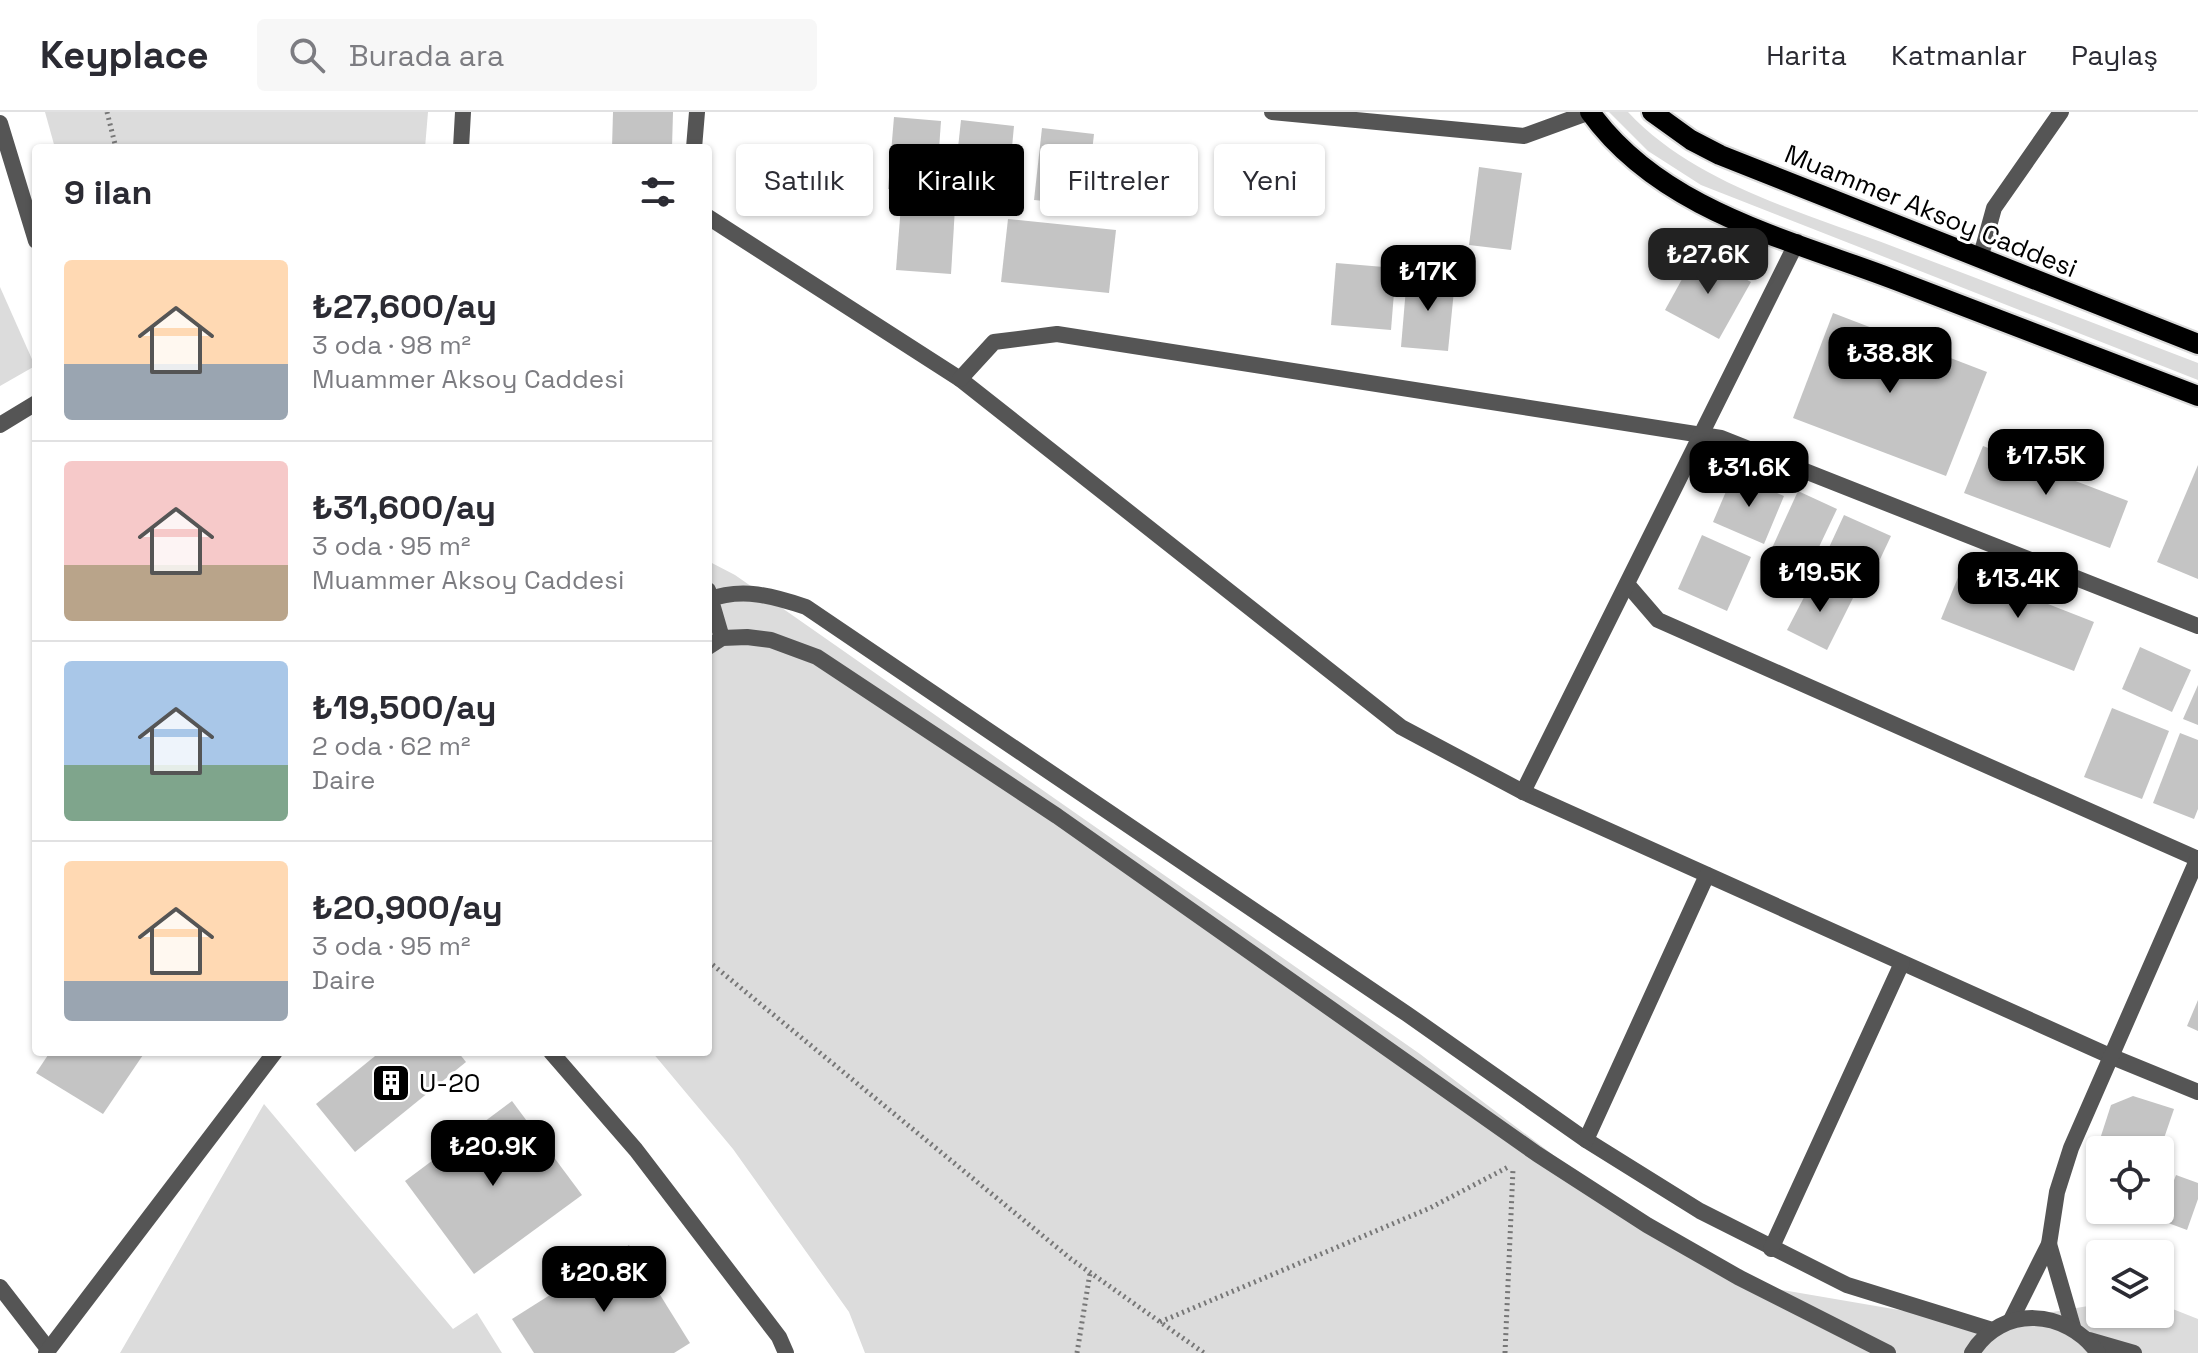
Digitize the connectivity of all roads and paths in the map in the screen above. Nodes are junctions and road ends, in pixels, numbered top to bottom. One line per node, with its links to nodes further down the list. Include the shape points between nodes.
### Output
1 (107, 112): 9 (path)
2 (463, 112): 10 (street)
3 (697, 112): 11 (street)
4 (1272, 112): 5 (street, via 1524,136)
5 (1590, 112): 14 (main road, via 1612,142 1679,193)
6 (1652, 112): 15 (main road, Muammer Aksoy Caddesi, via 1720,155)
7 (2061, 112): 15 (street, via 1994,208)
8 (0, 125): 13 (street)
9 (115, 144)
10 (461, 144)
11 (694, 144)
12 (712, 220): 17 (street)
13 (32, 228)
14 (1797, 242): 18 (main road); 21 (street)
15 (1980, 259): 16 (main road, Muammer Aksoy Caddesi)
16 (2198, 344)
17 (960, 379): 21 (street, via 994,342 1057,334); 27 (street, via 1401,727)
18 (2198, 396)
19 (32, 405): 20 (street)
20 (0, 425)
21 (1700, 436): 22 (street); 25 (street, via 1721,438)
22 (1627, 584): 27 (street); 28 (street, via 1658,620)
23 (712, 596): 36 (street, via 740,592 806,607)
24 (712, 619): 26 (street)
25 (2198, 626)
26 (715, 642): 51 (street, via 771,640 817,657 1057,816 1537,1154 1738,1277)
27 (1523, 792): 29 (street)
28 (2198, 859): 34 (street)
29 (1707, 875): 30 (street); 36 (street)
30 (1902, 963): 34 (street); 38 (street)
31 (712, 964): 39 (path)
32 (272, 1056): 46 (street)
33 (554, 1056): 47 (street, via 636,1150)
34 (2110, 1056): 35 (street); 37 (street, via 2057,1192)
35 (2198, 1092)
36 (1586, 1140): 38 (street)
37 (2049, 1244): 41 (street); 43 (street)
38 (1771, 1249): 44 (street, via 1847,1285)
39 (1090, 1273): 42 (path); 48 (path)
40 (0, 1287): 46 (street)
41 (2011, 1320): 43 (street, via 2053,1319); 44 (street)
42 (1160, 1322): 49 (path); 50 (path, via 1430,1208 1514,1164)
43 (2073, 1327): 45 (street)
44 (1992, 1330): 52 (street)
45 (2093, 1347): 53 (street)
46 (47, 1351)
47 (786, 1353)
48 (1077, 1353)
49 (1204, 1353)
50 (1505, 1353)
51 (1888, 1353)
52 (1972, 1353)
53 (2134, 1353)

